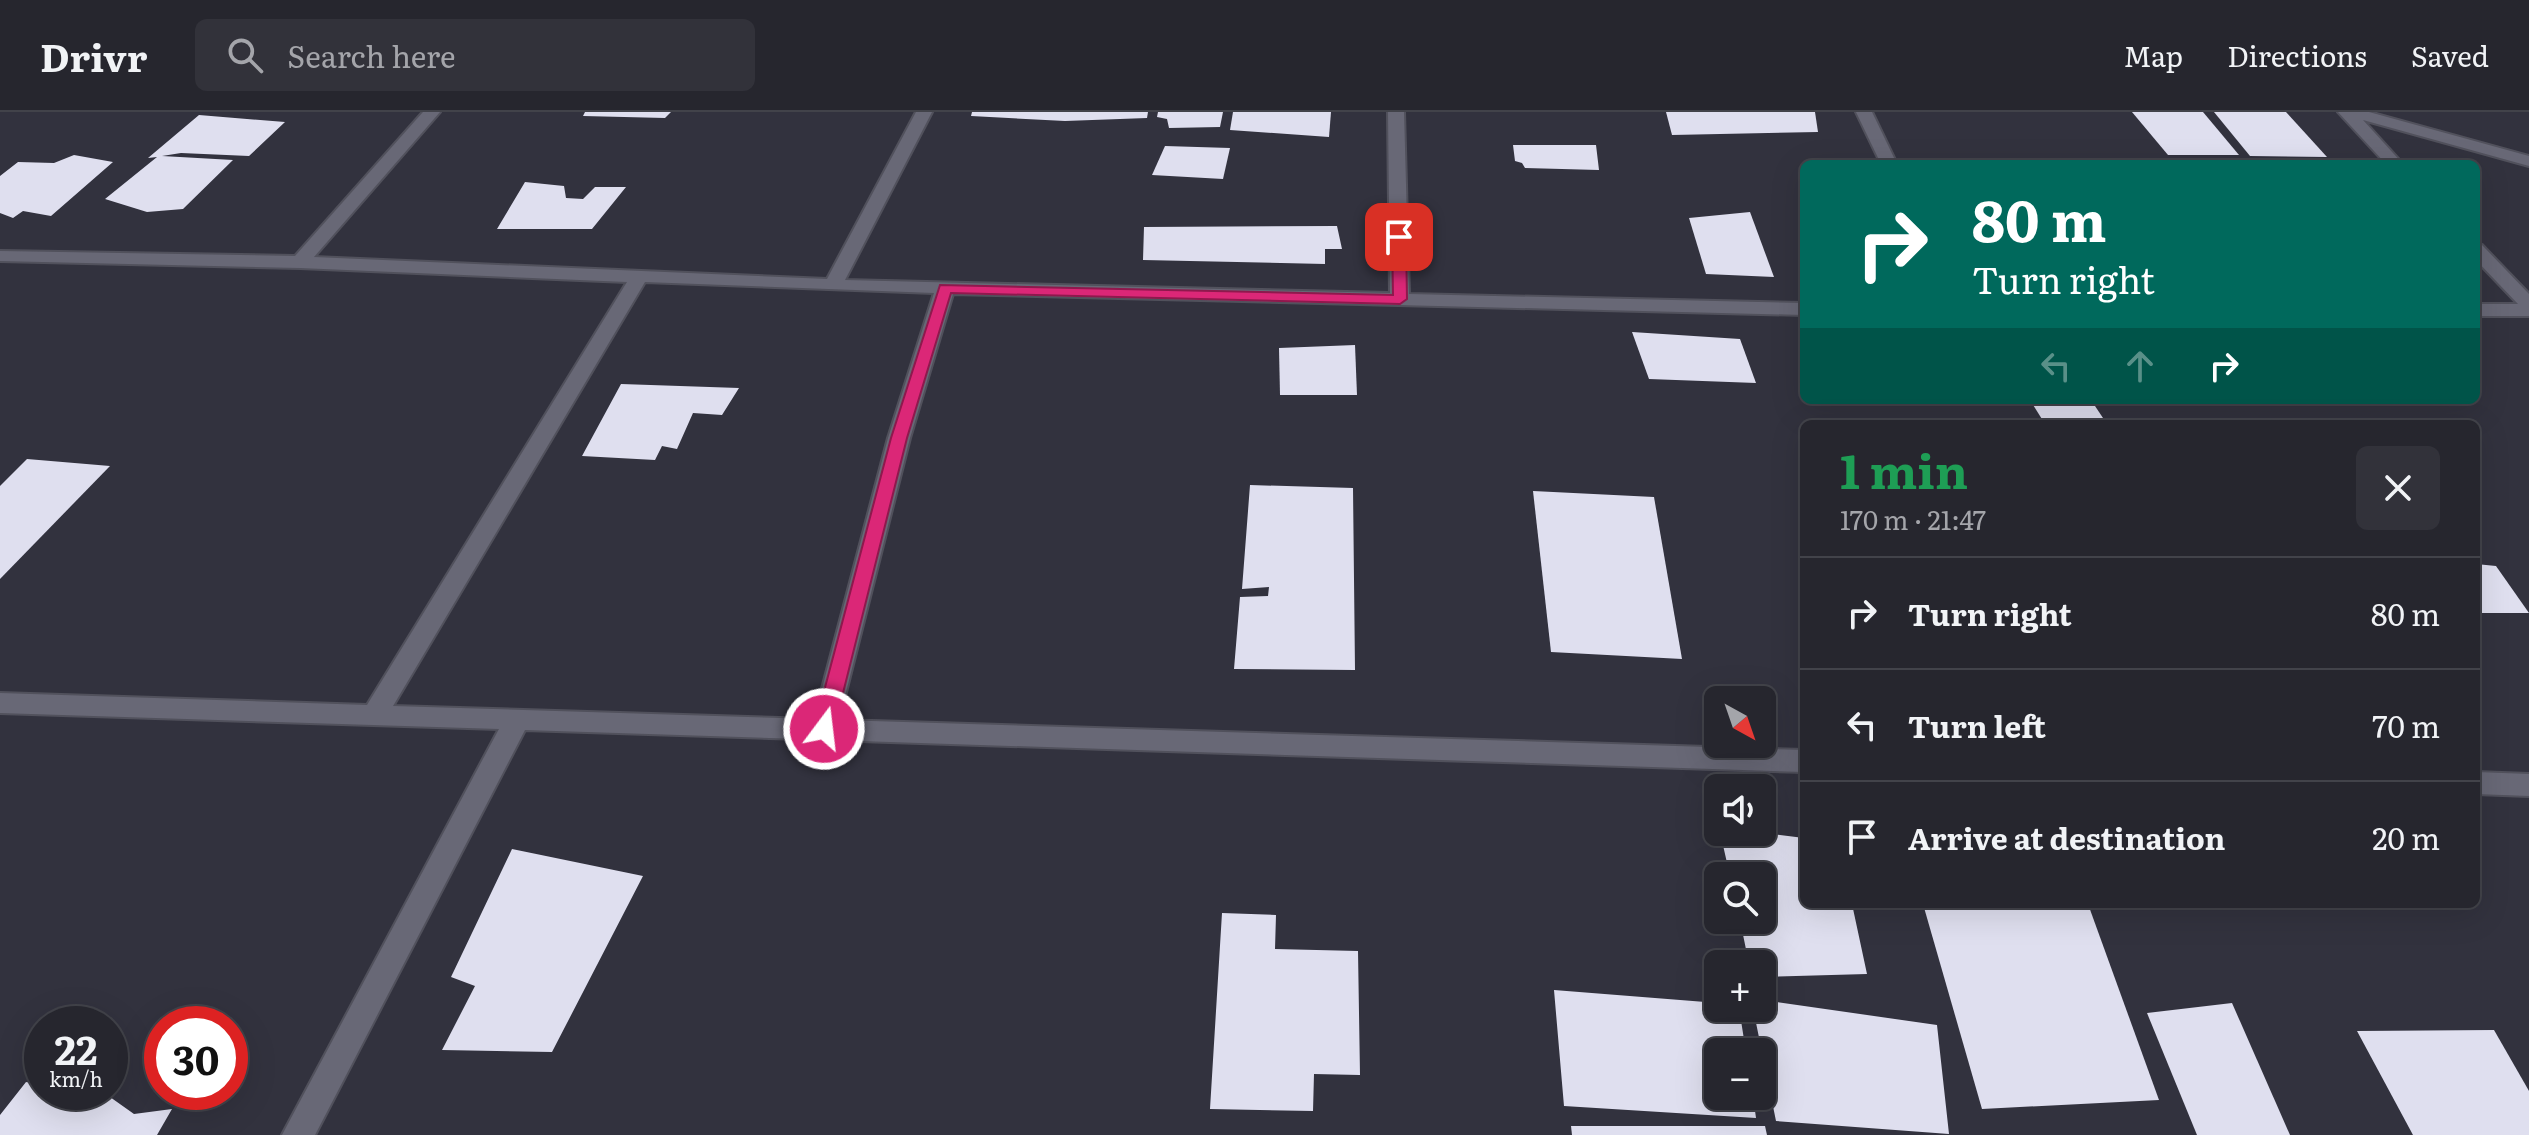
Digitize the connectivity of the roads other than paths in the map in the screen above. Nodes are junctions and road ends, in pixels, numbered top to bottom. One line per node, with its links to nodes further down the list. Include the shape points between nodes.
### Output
1 (432, 112): 11 (street)
2 (924, 112): 13 (street)
3 (1396, 112): 15 (street)
4 (1864, 112): 6 (street)
5 (2348, 112): 7 (street); 8 (street)
6 (1887, 160)
7 (2391, 160)
8 (2529, 161)
9 (2480, 253): 16 (street)
10 (0, 256): 11 (street)
11 (300, 262): 12 (street)
12 (638, 279): 13 (street); 20 (street)
13 (833, 285): 14 (street)
14 (945, 288): 15 (street); 22 (street, via 899,438)
15 (1400, 299): 17 (street)
16 (2529, 308): 18 (street)
17 (1800, 309)
18 (2480, 310)
19 (0, 703): 20 (street)
20 (374, 715): 21 (street)
21 (517, 720): 22 (street); 26 (street)
22 (824, 729): 23 (street)
23 (1800, 761)
24 (2480, 783): 25 (street)
25 (2529, 785)
26 (298, 1135)

